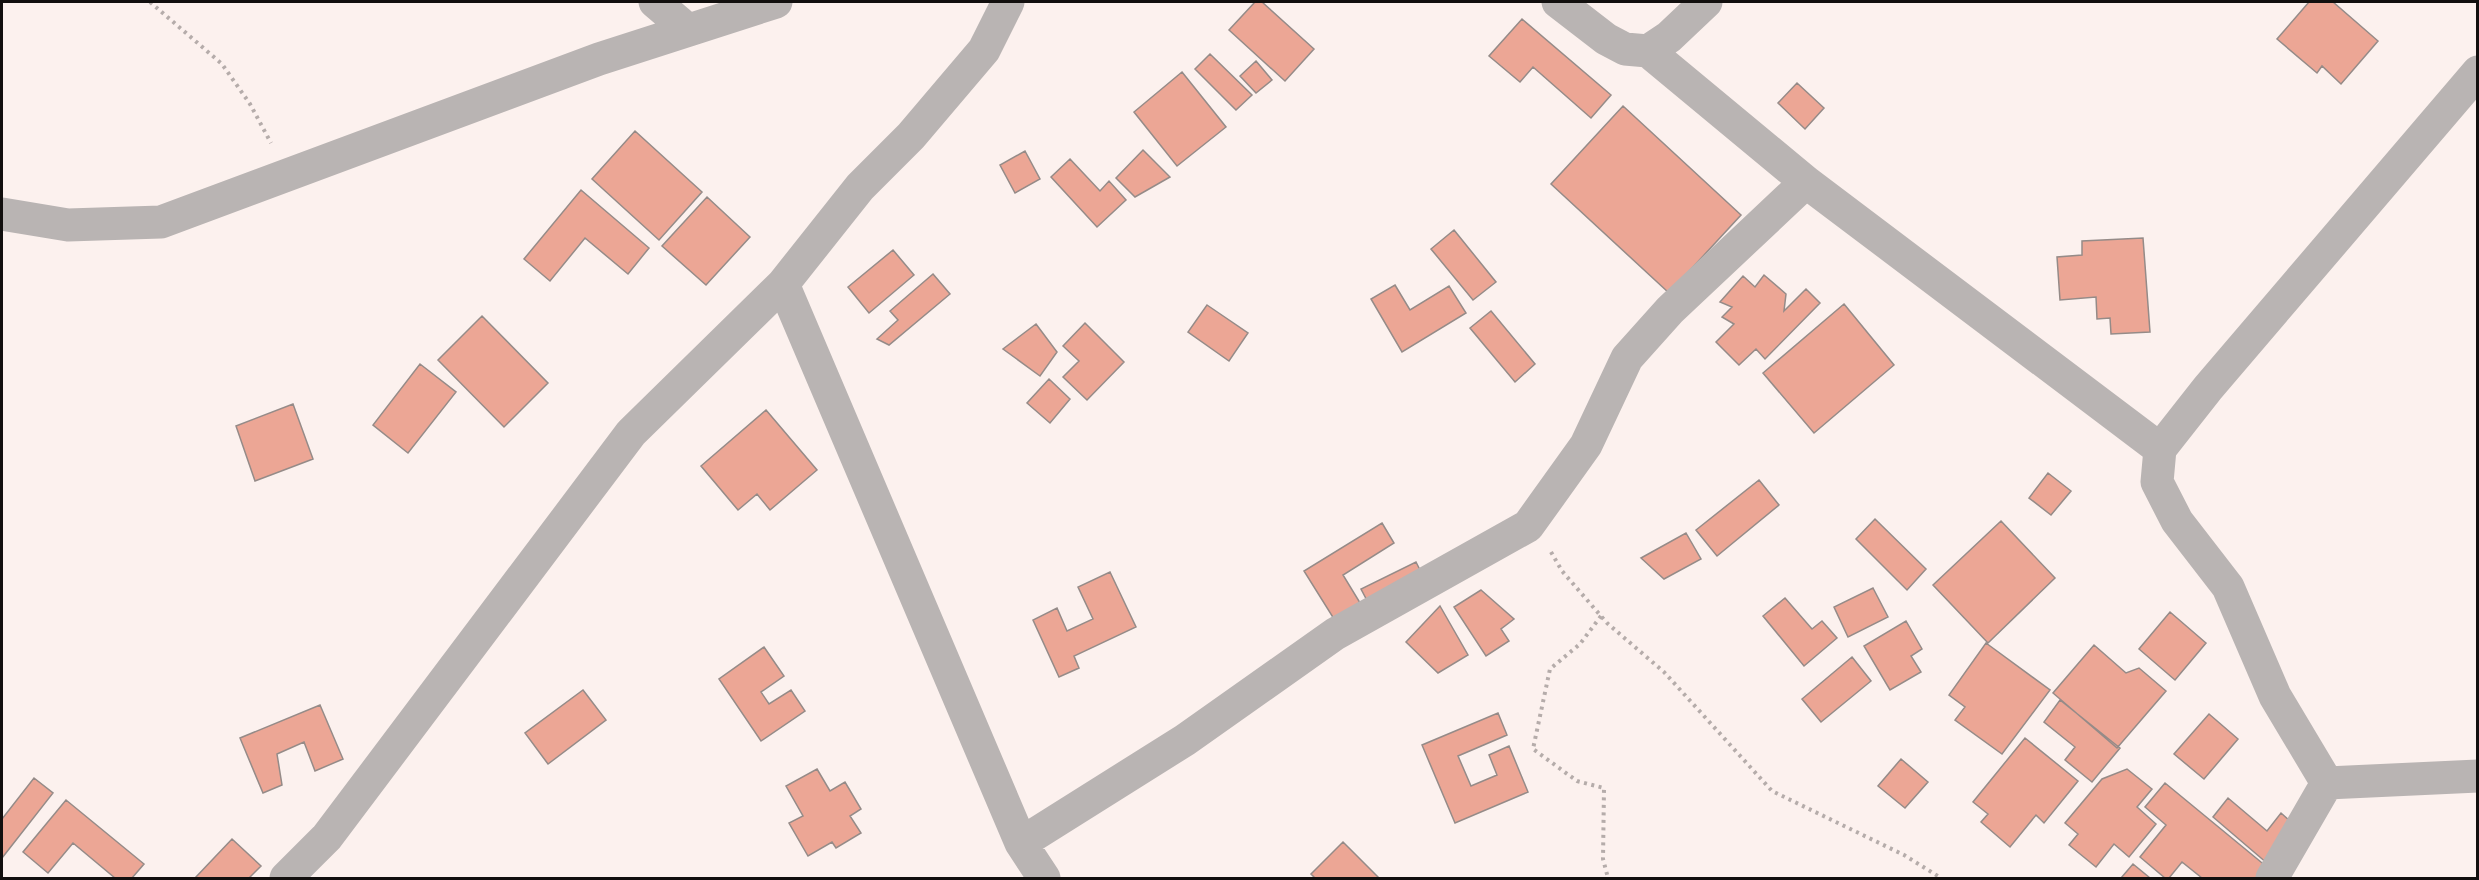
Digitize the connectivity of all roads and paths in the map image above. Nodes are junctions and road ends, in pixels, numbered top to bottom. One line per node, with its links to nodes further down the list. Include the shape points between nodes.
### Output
1 (150, 2): 10 (path, via 222,64 250,104)
2 (655, 2): 7 (street)
3 (776, 2): 7 (street)
4 (1008, 2): 13 (street, via 984,50 911,136 861,187)
5 (1558, 2): 8 (street, via 1606,39 1625,49)
6 (1706, 2): 8 (street)
7 (688, 30): 10 (street)
8 (1648, 51): 11 (street)
9 (2478, 72): 14 (street)
10 (287, 174): 12 (street, via 161,222 68,225)
11 (1806, 182): 14 (street); 15 (street, via 1670,310 1627,358 1586,445)
12 (2, 214)
13 (783, 284): 19 (street, via 631,433); 20 (street)
14 (2160, 449): 18 (street, via 2157,482 2177,521 2228,587 2276,696)
15 (1533, 520): 16 (path, via 1562,571); 20 (street, via 1335,634 1185,740)
16 (1601, 616): 24 (path, via 1580,644 1550,669 1533,749 1577,781 1604,788 1603,859); 25 (path, via 1664,672 1772,791 1904,855)
17 (2478, 776): 18 (street)
18 (2327, 783): 26 (street)
19 (327, 837): 21 (street); 22 (street)
20 (1021, 843): 23 (street)
21 (286, 879)
22 (308, 879)
23 (1044, 879)
24 (1608, 879)
25 (1941, 879)
26 (2272, 879)

